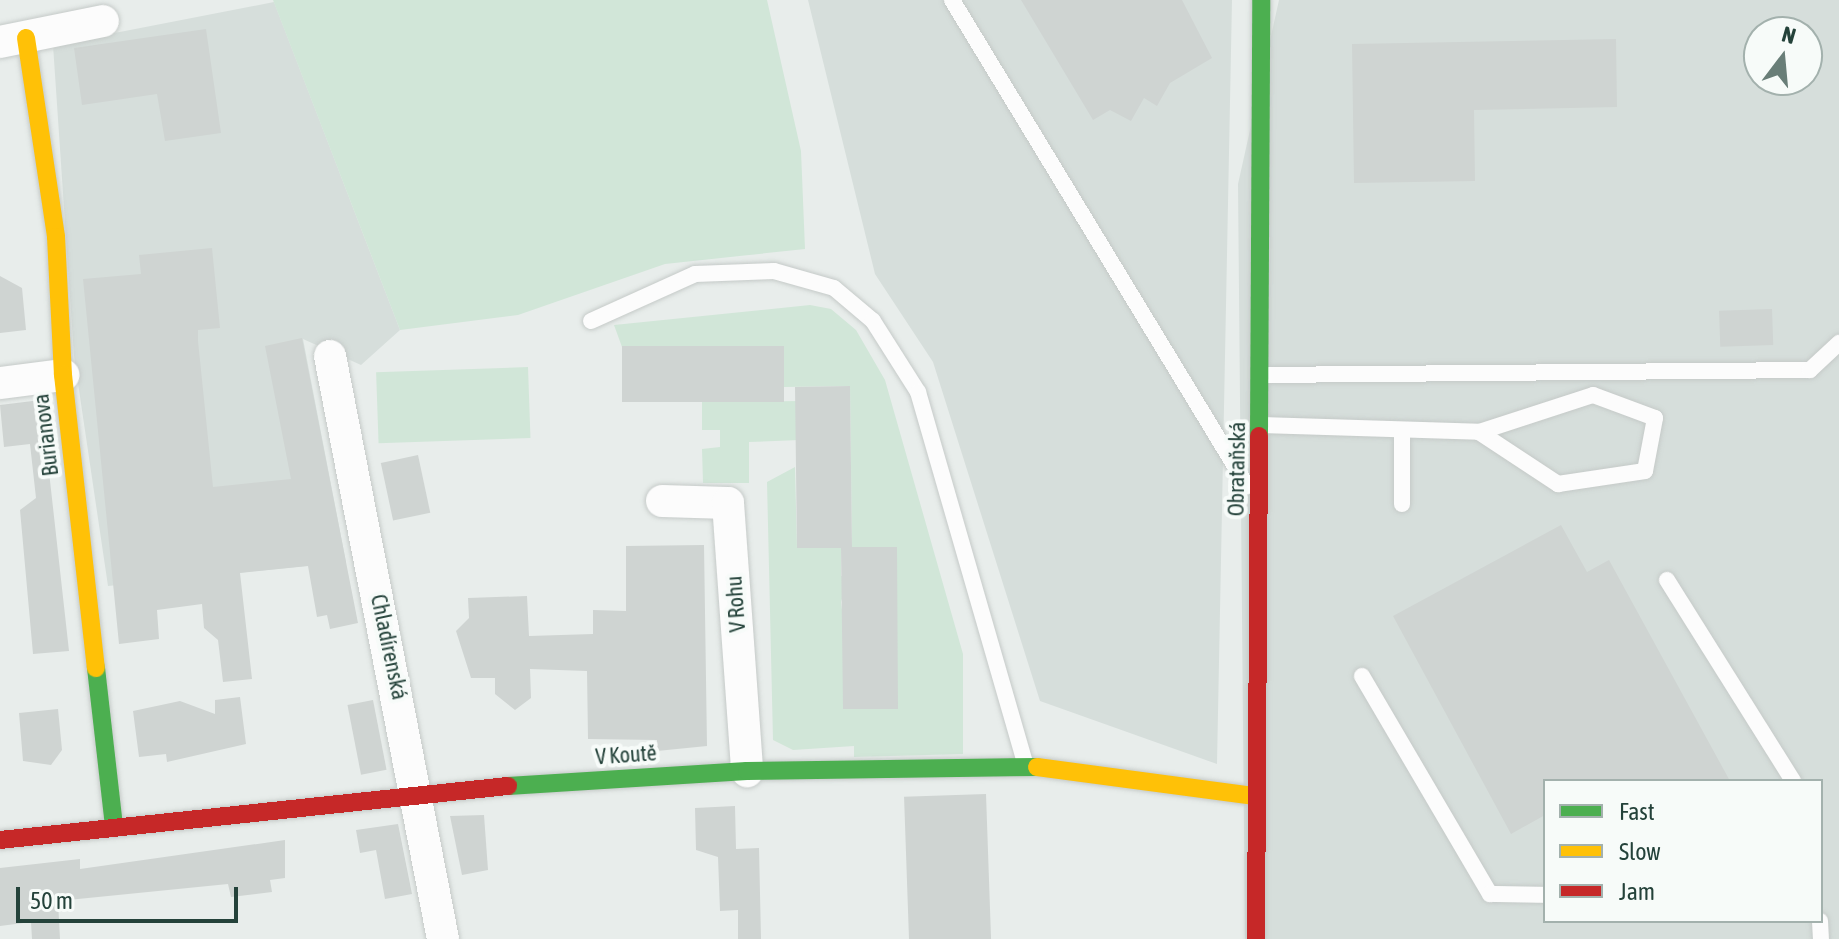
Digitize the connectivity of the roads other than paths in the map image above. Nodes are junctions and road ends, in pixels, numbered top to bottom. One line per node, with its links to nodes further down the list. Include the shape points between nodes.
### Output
1 (952, 0): 16 (lane)
2 (1261, 0): 9 (street, Obrataňská)
3 (103, 21): 4 (street)
4 (13, 40): 8 (street, Burianova, via 56,237)
5 (591, 321): 19 (lane, via 695,274 774,271 834,288 873,321 918,392)
6 (1839, 343): 9 (lane, via 1810,370)
7 (330, 356): 22 (street, Chladírenská)
8 (63, 375): 10 (street); 24 (street, Burianova)
9 (1262, 375): 11 (street, Obrataňská)
10 (0, 383)
11 (1261, 425): 12 (lane); 16 (street, Obrataňská)
12 (1402, 430): 13 (lane); 15 (lane)
13 (1479, 432): 13 (lane, via 1558,484 1645,471 1655,418 1593,395)
14 (662, 501): 20 (street, V Rohu, via 728,503)
15 (1402, 504)
16 (1260, 508): 23 (street, Obrataňská)
17 (1667, 580): 21 (lane)
18 (1362, 676): 26 (lane, via 1490,894)
19 (1025, 765): 20 (street, V Koutě); 23 (street, V Koutě)
20 (747, 771): 22 (street, V Koutě)
21 (1792, 779)
22 (419, 792): 24 (street, V Koutě); 27 (street, Chladírenská)
23 (1255, 796): 28 (street, Obrataňská)
24 (114, 827): 25 (street, V Koutě)
25 (0, 840)
26 (1543, 895)
27 (443, 939)
28 (1256, 939)

